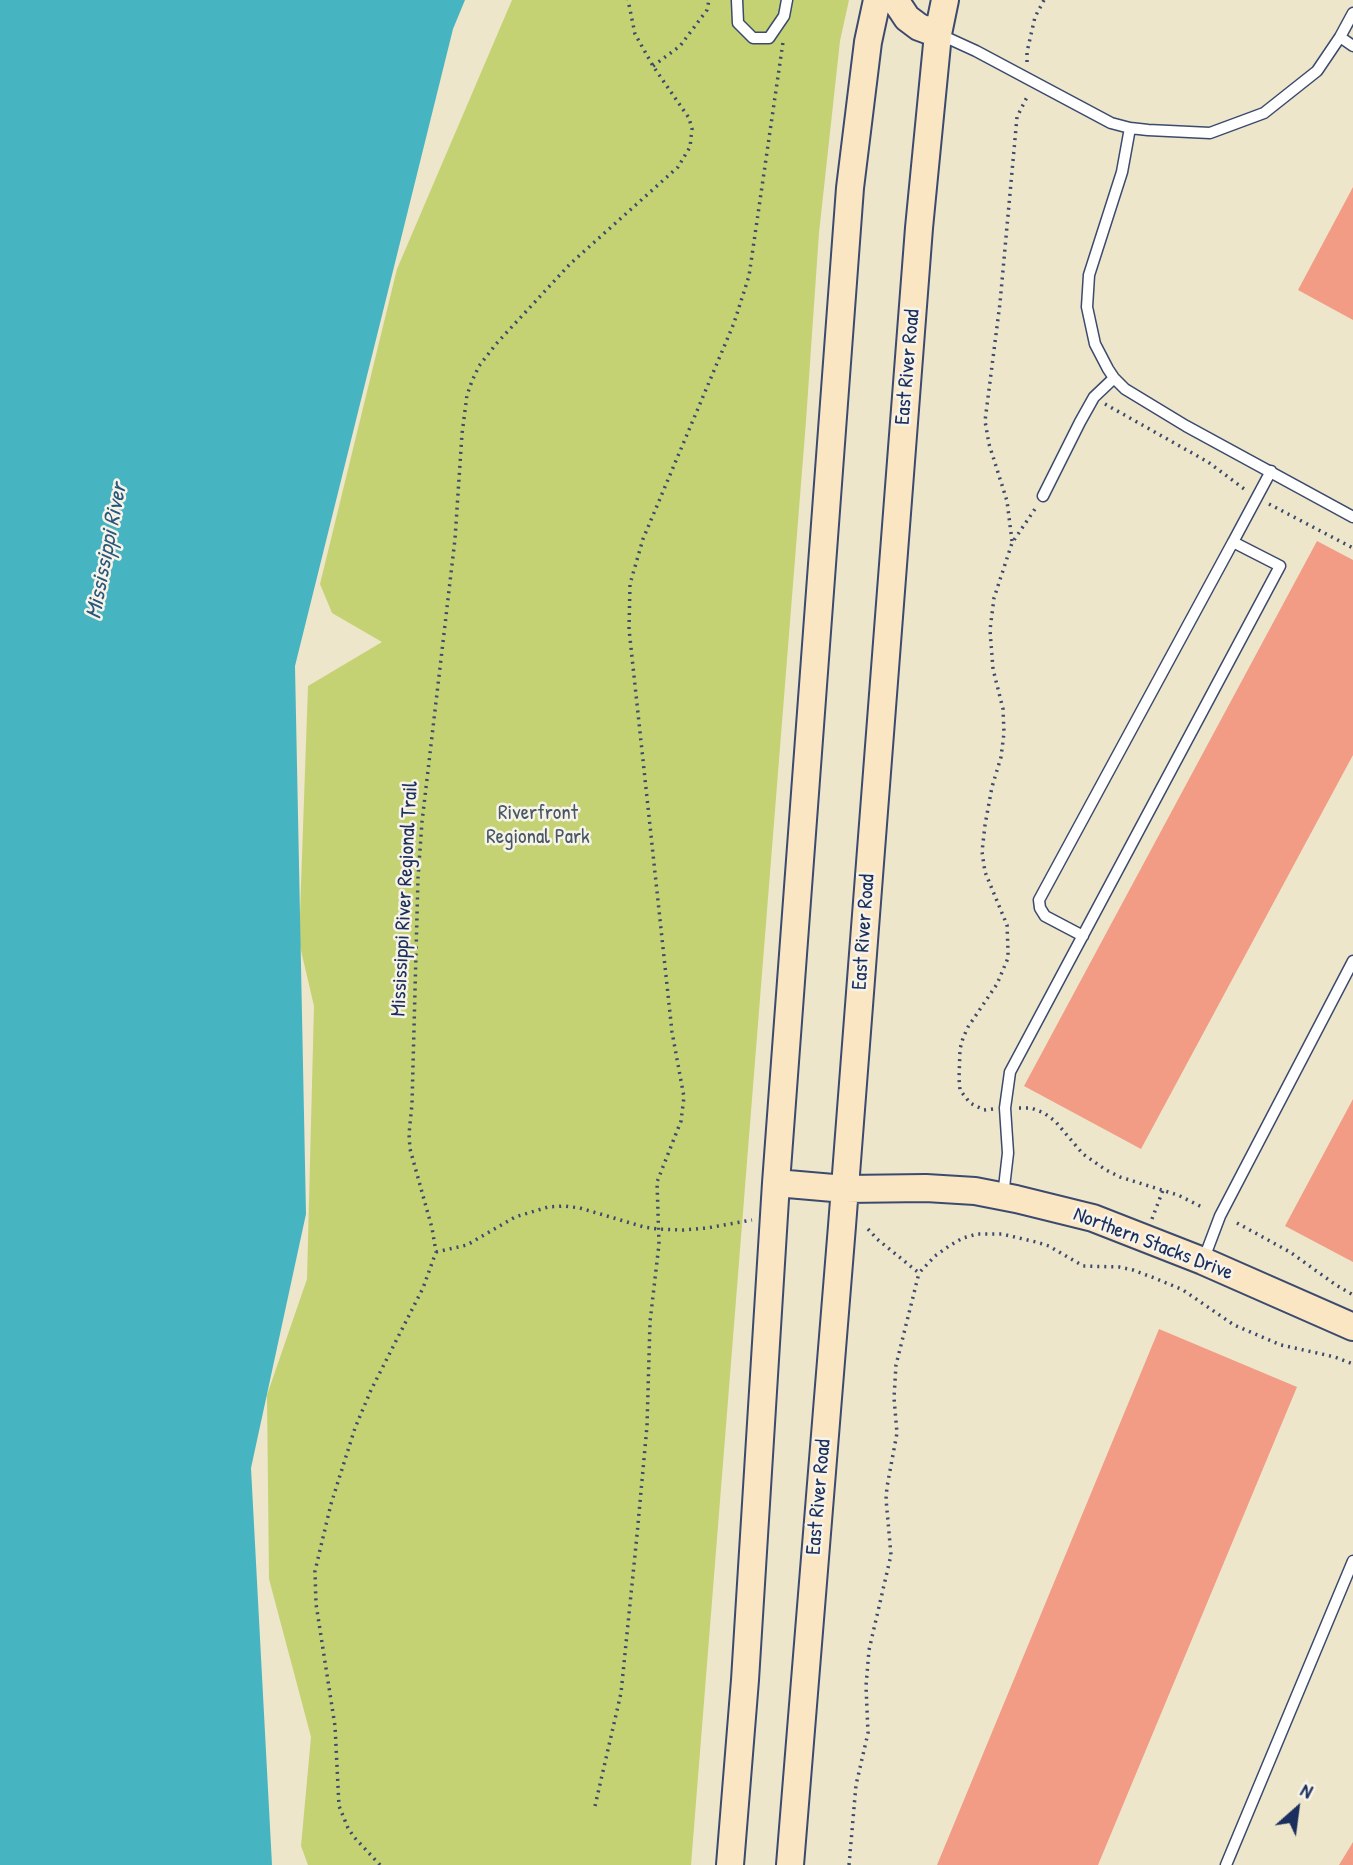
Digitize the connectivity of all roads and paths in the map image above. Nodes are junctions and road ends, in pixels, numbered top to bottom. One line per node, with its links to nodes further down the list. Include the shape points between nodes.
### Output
1 (628, 0): 14 (path, Mississippi River Regional Trail, via 635,34)
2 (709, 0): 14 (path, via 707,10 680,46)
3 (737, 0): 10 (lane, via 737,23 753,38 769,38)
4 (786, 0): 10 (lane)
5 (877, 0): 30 (street, via 850,188)
6 (895, 0): 11 (street, via 913,23)
7 (945, 0): 11 (street, East River Road)
8 (1044, 0): 15 (path, via 1027,52)
9 (1353, 13): 12 (lane)
10 (780, 23): 38 (path, via 783,41 749,276 734,323 643,539 630,583 629,629 671,1032 684,1097 681,1121 657,1182)
11 (938, 34): 15 (lane); 31 (street, East River Road)
12 (1340, 37): 13 (lane); 16 (lane, via 1317,71 1264,114 1210,133)
13 (1353, 46)
14 (653, 66): 40 (path, Mississippi River Regional Trail, via 689,118 692,138 685,157 517,320 479,366 467,395 418,878 409,1134)
15 (1028, 79): 16 (lane, via 1111,123); 24 (path, via 1028,95 1017,117 985,421 1007,501)
16 (1130, 128): 17 (lane, via 1122,172 1089,275 1087,307 1096,344)
17 (1114, 378): 18 (lane); 19 (lane, via 1176,420)
18 (1094, 397): 20 (lane); 21 (path, via 1208,462)
19 (1271, 471): 21 (lane); 22 (lane)
20 (1043, 496): 24 (path)
21 (1257, 498): 23 (lane); 25 (path)
22 (1353, 517)
23 (1233, 542): 26 (lane, via 1040,900 1045,916); 26 (lane, via 1280,566)
24 (1012, 543): 29 (path, via 994,598 990,630 1004,733 982,852 985,872 1007,925 1008,958 997,984 968,1027 959,1062 960,1090 965,1098 977,1108)
25 (1353, 548)
26 (1083, 936): 33 (lane, via 1010,1073)
27 (1353, 961): 42 (lane, via 1220,1216)
28 (1012, 1108): 32 (path, via 1044,1113 1094,1163 1120,1177)
29 (993, 1109)
30 (776, 1183): 31 (street, Northern Stacks Drive); 50 (street)
31 (845, 1189): 33 (street, Northern Stacks Drive, via 926,1188); 54 (street, East River Road)
32 (1163, 1190): 34 (path); 36 (path)
33 (1003, 1196): 42 (street, Northern Stacks Drive, via 1093,1218)
34 (1202, 1208)
35 (758, 1219): 38 (path, via 707,1228)
36 (1151, 1221)
37 (1237, 1223): 45 (path)
38 (658, 1229): 40 (path, via 580,1208 548,1207 515,1217 467,1245); 49 (path, via 648,1426 621,1693)
39 (868, 1229): 44 (path)
40 (436, 1252): 51 (path, via 355,1427 315,1571 333,1705 339,1806 348,1828)
41 (1136, 1260): 43 (path)
42 (1203, 1261): 46 (street, Northern Stacks Drive)
43 (1133, 1270): 44 (path, via 1083,1266 1049,1246 990,1233 963,1238); 47 (path, via 1183,1290 1234,1325 1281,1345)
44 (919, 1273): 55 (path, via 896,1365 897,1433 886,1499 891,1555 869,1650 868,1733 859,1767)
45 (1353, 1295)
46 (1353, 1327)
47 (1353, 1364)
48 (1353, 1561): 56 (lane)
49 (596, 1806)
50 (733, 1814): 52 (street); 53 (street, via 746,1852)
51 (380, 1865)
52 (730, 1865)
53 (745, 1865)
54 (790, 1865)
55 (849, 1865)
56 (1226, 1865)

